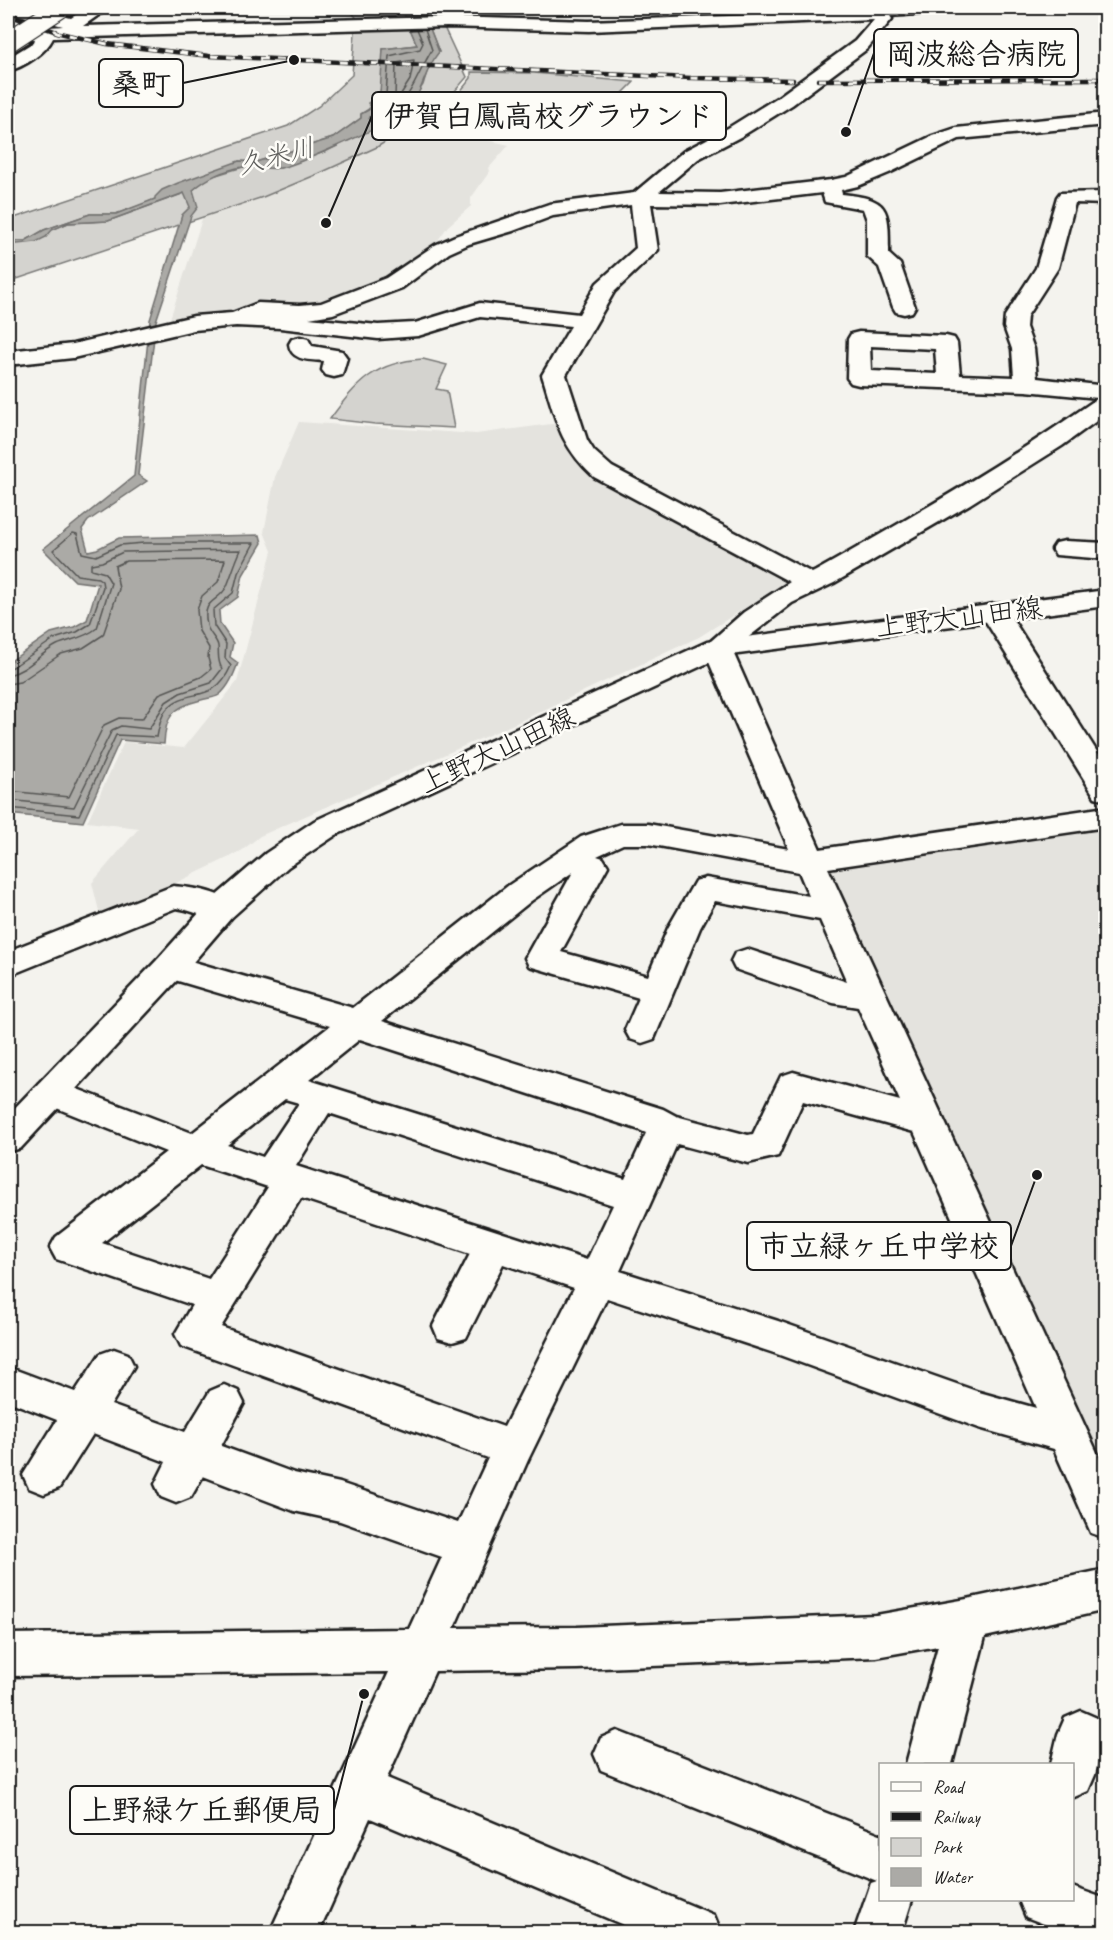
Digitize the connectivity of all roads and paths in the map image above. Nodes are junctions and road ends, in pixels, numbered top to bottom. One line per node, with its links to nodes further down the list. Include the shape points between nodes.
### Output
1 (11, 8): 8 (main road)
2 (40, 8): 9 (main road)
3 (60, 8): 12 (main road, bridge)
4 (96, 8): 8 (main road)
5 (930, 8): 6 (main road)
6 (871, 11): 7 (main road, via 786,19 589,26); 16 (main road, via 883,19 861,45 785,100 691,156)
7 (442, 17): 8 (main road, via 352,25)
8 (75, 28): 10 (main road)
9 (8, 29)
10 (46, 34): 11 (main road); 13 (main road, via 40,45)
11 (8, 36)
12 (8, 42)
13 (8, 66)
14 (1106, 119): 15 (main road, via 956,134 882,169)
15 (831, 186): 16 (main road, via 720,199); 18 (main road, via 832,198 868,204 876,210 879,256 889,264)
16 (640, 198): 19 (main road, via 537,213 442,249 394,283 325,309 258,310); 20 (main road, via 647,250 605,288)
17 (1106, 198): 25 (main road, via 1066,197 1047,268 1016,316 1016,339 1023,346)
18 (904, 307)
19 (236, 319): 20 (main road, via 378,332 418,329 480,310); 22 (main road, via 194,323 73,351)
20 (584, 321): 30 (main road, via 554,375 575,440 585,456 603,472)
21 (300, 344): 23 (main road, via 305,352 334,356)
22 (8, 358)
23 (334, 370)
24 (949, 381): 25 (main road)
25 (1026, 384): 26 (main road)
26 (1106, 393)
27 (1106, 403): 30 (main road, via 961,499 825,577)
28 (1065, 549): 29 (main road)
29 (1106, 551)
30 (808, 581): 33 (main road)
31 (1106, 598): 32 (main road, 上野大山田線)
32 (994, 612): 33 (main road, 上野大山田線); 34 (main road)
33 (717, 648): 37 (main road); 38 (main road, 上野大山田線, via 326,828 277,861)
34 (1106, 790)
35 (1106, 817): 37 (main road)
36 (573, 857): 37 (main road, via 592,844 621,834 639,834 800,862); 43 (main road, via 592,866 541,958); 45 (main road, via 520,893)
37 (809, 860): 39 (main road)
38 (220, 910): 41 (main road, via 195,899 173,897); 42 (main road, 上野大山田線)
39 (832, 911): 43 (main road, via 706,889 684,928); 44 (main road)
40 (747, 961): 44 (main road, via 845,994)
41 (8, 964)
42 (170, 967): 45 (main road); 48 (main road, 上野大山田線)
43 (658, 992): 46 (main road)
44 (870, 996): 50 (main road)
45 (359, 1022): 47 (main road); 51 (main road, via 365,1028)
46 (642, 1030)
47 (280, 1084): 49 (main road); 53 (main road)
48 (51, 1092): 52 (main road, 上野大山田線); 53 (main road)
49 (322, 1096): 54 (main road); 55 (main road)
50 (927, 1122): 51 (main road, via 793,1085 765,1146 748,1149); 64 (main road)
51 (667, 1127): 55 (main road)
52 (8, 1138)
53 (195, 1149): 54 (main road); 58 (main road, via 69,1248)
54 (283, 1176): 56 (main road); 58 (main road)
55 (635, 1197): 57 (main road)
56 (494, 1244): 57 (main road); 59 (main road)
57 (597, 1279): 64 (main road, via 979,1410); 65 (main road)
58 (218, 1298): 65 (main road, via 195,1334)
59 (452, 1326)
60 (114, 1366): 63 (main road)
61 (8, 1384): 63 (main road)
62 (224, 1404): 66 (main road)
63 (84, 1413): 66 (main road); 67 (main road)
64 (1067, 1435): 68 (main road)
65 (513, 1449): 69 (main road)
66 (185, 1469): 69 (main road, via 340,1502)
67 (44, 1475)
68 (1106, 1519)
69 (469, 1547): 72 (main road)
70 (1106, 1589): 71 (main road)
71 (967, 1620): 72 (main road, via 865,1636 577,1648); 75 (main road)
72 (421, 1649): 73 (main road, via 83,1666); 76 (main road)
73 (8, 1655)
74 (617, 1754): 77 (main road)
75 (929, 1763)
76 (359, 1790): 81 (main road); 82 (main road)
77 (879, 1858)
78 (887, 1901): 83 (main road)
79 (1048, 1901): 80 (main road)
80 (1106, 1924)
81 (294, 1932)
82 (697, 1932)
83 (878, 1932)

